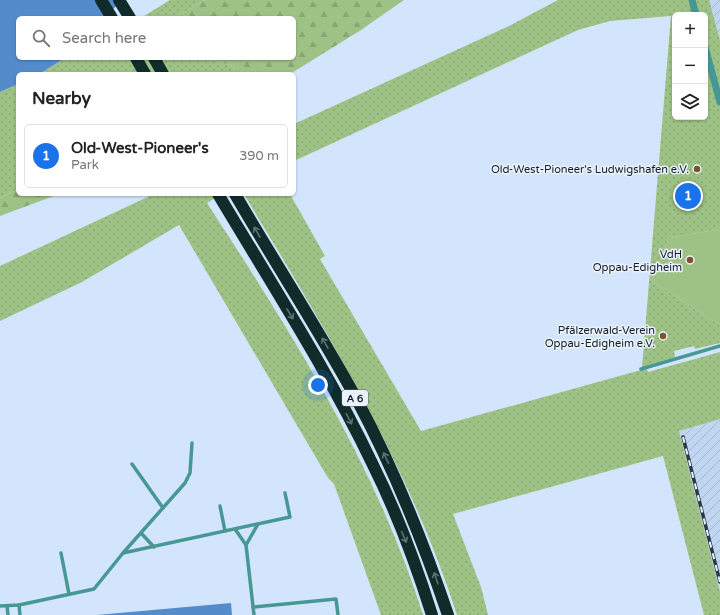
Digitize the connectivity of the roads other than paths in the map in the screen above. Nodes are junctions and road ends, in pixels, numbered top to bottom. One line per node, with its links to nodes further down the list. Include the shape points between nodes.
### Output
1 (101, 0): 5 (highway)
2 (119, 0): 6 (highway)
3 (692, 0): 4 (street)
4 (695, 12)
5 (111, 16)
6 (129, 16)
7 (708, 59): 12 (street)
8 (137, 60): 10 (highway)
9 (155, 60): 11 (highway)
10 (144, 72)
11 (162, 72)
12 (720, 102)
13 (219, 196): 39 (highway, A 6, one-way to 39, via 317,360 374,466 417,568)
14 (236, 196): 40 (highway, A 6, one-way to 14, via 426,551 387,461 321,337)
15 (720, 346): 16 (lane)
16 (640, 369)
17 (192, 443): 21 (lane, via 190,473 185,483)
18 (132, 464): 21 (lane)
19 (285, 493): 22 (lane, via 290,517)
20 (220, 506): 24 (lane)
21 (163, 508): 25 (lane)
22 (258, 524): 23 (lane); 26 (lane)
23 (235, 529): 24 (lane); 26 (lane)
24 (225, 531): 27 (lane)
25 (141, 532): 27 (lane); 29 (lane)
26 (246, 545): 34 (lane)
27 (154, 547): 29 (lane)
28 (61, 553): 30 (lane)
29 (123, 553): 30 (lane, via 94,589)
30 (69, 594): 31 (lane)
31 (19, 605): 33 (lane); 36 (lane)
32 (0, 606): 33 (lane)
33 (7, 606): 35 (lane)
34 (253, 608): 37 (lane); 38 (lane, via 336,599)
35 (8, 615)
36 (20, 615)
37 (254, 615)
38 (338, 615)
39 (432, 615)
40 (448, 615)

